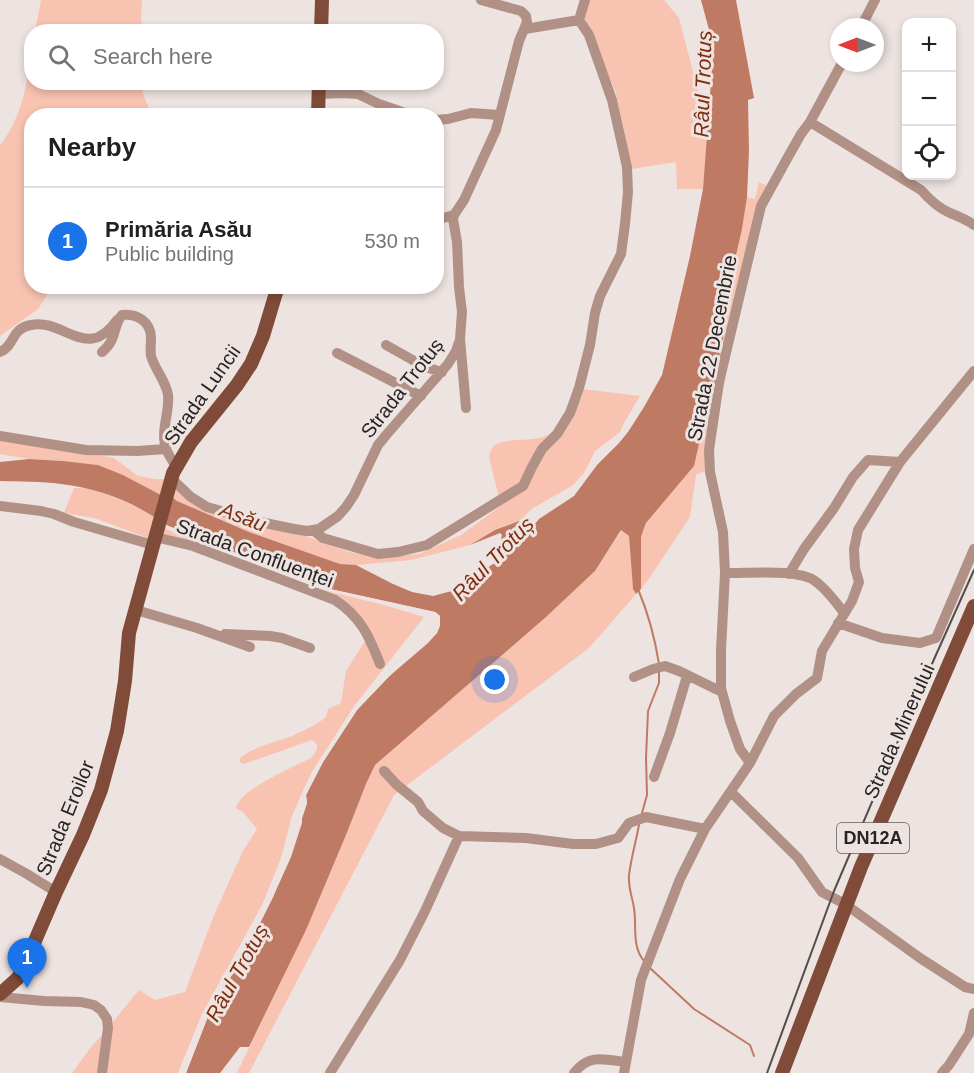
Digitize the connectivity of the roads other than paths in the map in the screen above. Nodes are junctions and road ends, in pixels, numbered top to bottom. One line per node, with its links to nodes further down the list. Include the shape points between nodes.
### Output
1 (322, 0): 7 (main road)
2 (481, 0): 8 (street, via 520,11 527,19)
3 (585, 0): 6 (street)
4 (875, 0): 5 (street)
5 (866, 18)
6 (579, 20): 8 (street); 36 (street, via 589,35 612,100 627,167 628,192 621,254 600,296 570,413 543,449 524,486 428,545 378,554 322,538)
7 (321, 24)
8 (525, 29): 14 (street)
9 (837, 72): 16 (street, Strada 22 Decembrie)
10 (319, 90): 12 (main road)
11 (329, 90): 13 (street, via 358,94)
12 (318, 108)
13 (391, 108)
14 (500, 115): 15 (street, via 471,113); 17 (street, via 464,200)
15 (444, 119)
16 (810, 122): 19 (street, via 921,190 946,212); 39 (street, Strada 22 Decembrie, via 761,206 719,382 709,450 723,532)
17 (454, 214): 18 (street); 22 (street, Strada Trotuș, via 462,312)
18 (444, 217)
19 (974, 225)
20 (276, 294): 34 (main road, Strada Luncii, via 251,364 191,442)
21 (119, 318): 24 (street, via 105,334 90,339 46,325 24,327); 25 (street, via 112,341); 32 (street, via 126,314 136,316 150,332 152,359 168,395)
22 (460, 339): 28 (street, Strada Trotuș); 30 (street, Strada Trotuș)
23 (386, 345): 28 (street)
24 (0, 351)
25 (102, 352)
26 (337, 353): 29 (street)
27 (974, 371): 33 (street)
28 (442, 372): 29 (street, Strada Trotuș)
29 (421, 396): 36 (street, Strada Trotuș, via 383,439 346,507)
30 (466, 408)
31 (0, 435): 32 (street, via 86,450)
32 (166, 449): 34 (street)
33 (900, 462): 40 (street, via 868,460); 43 (street, via 858,530 854,549 859,582)
34 (172, 478): 36 (street, via 207,507 283,527); 37 (main road, Strada Luncii)
35 (0, 506): 37 (street, Strada Confluenței, via 54,514)
36 (313, 530)
37 (154, 541): 42 (main road, Strada Eroilor); 48 (street, Strada Confluenței, via 193,546 335,600 357,618)
38 (974, 549): 43 (street, Strada Minerului, via 936,638 921,643 882,638)
39 (725, 573): 40 (street); 51 (street, Strada 22 Decembrie)
40 (789, 574): 43 (street, via 814,580)
41 (974, 606): 44 (main road, Strada Minerului / DN12A)
42 (136, 610): 45 (street); 59 (main road, Strada Eroilor, via 111,756 89,820)
43 (841, 618): 52 (street, via 822,651 817,678 774,716)
44 (970, 629): 60 (main road, Strada Minerului / DN12A)
45 (207, 631): 46 (street); 47 (street, via 270,636)
46 (250, 647)
47 (310, 648)
48 (381, 664)
49 (687, 676): 50 (street, via 665,666); 51 (street); 54 (street)
50 (634, 677)
51 (722, 692): 52 (street, Strada 22 Decembrie, via 740,749)
52 (750, 764): 55 (street)
53 (384, 771): 57 (street, via 423,811)
54 (654, 777)
55 (731, 792): 56 (street); 60 (street, via 798,858 822,892)
56 (705, 830): 57 (street, via 646,817 629,823 618,838 596,844); 64 (street, via 680,879 641,980)
57 (459, 836): 66 (street, via 400,960)
58 (0, 859): 59 (street)
59 (56, 892): 62 (main road, Strada Eroilor, via 18,978)
60 (845, 904): 61 (street, via 965,987); 68 (main road, Strada Minerului / DN12A)
61 (974, 988)
62 (0, 996): 65 (street, via 81,1002 101,1010 108,1028)
63 (974, 1013): 69 (street, via 969,1034)
64 (625, 1067): 67 (street, via 591,1059)
65 (102, 1073)
66 (330, 1073)
67 (574, 1073)
68 (782, 1073)
69 (942, 1073)

